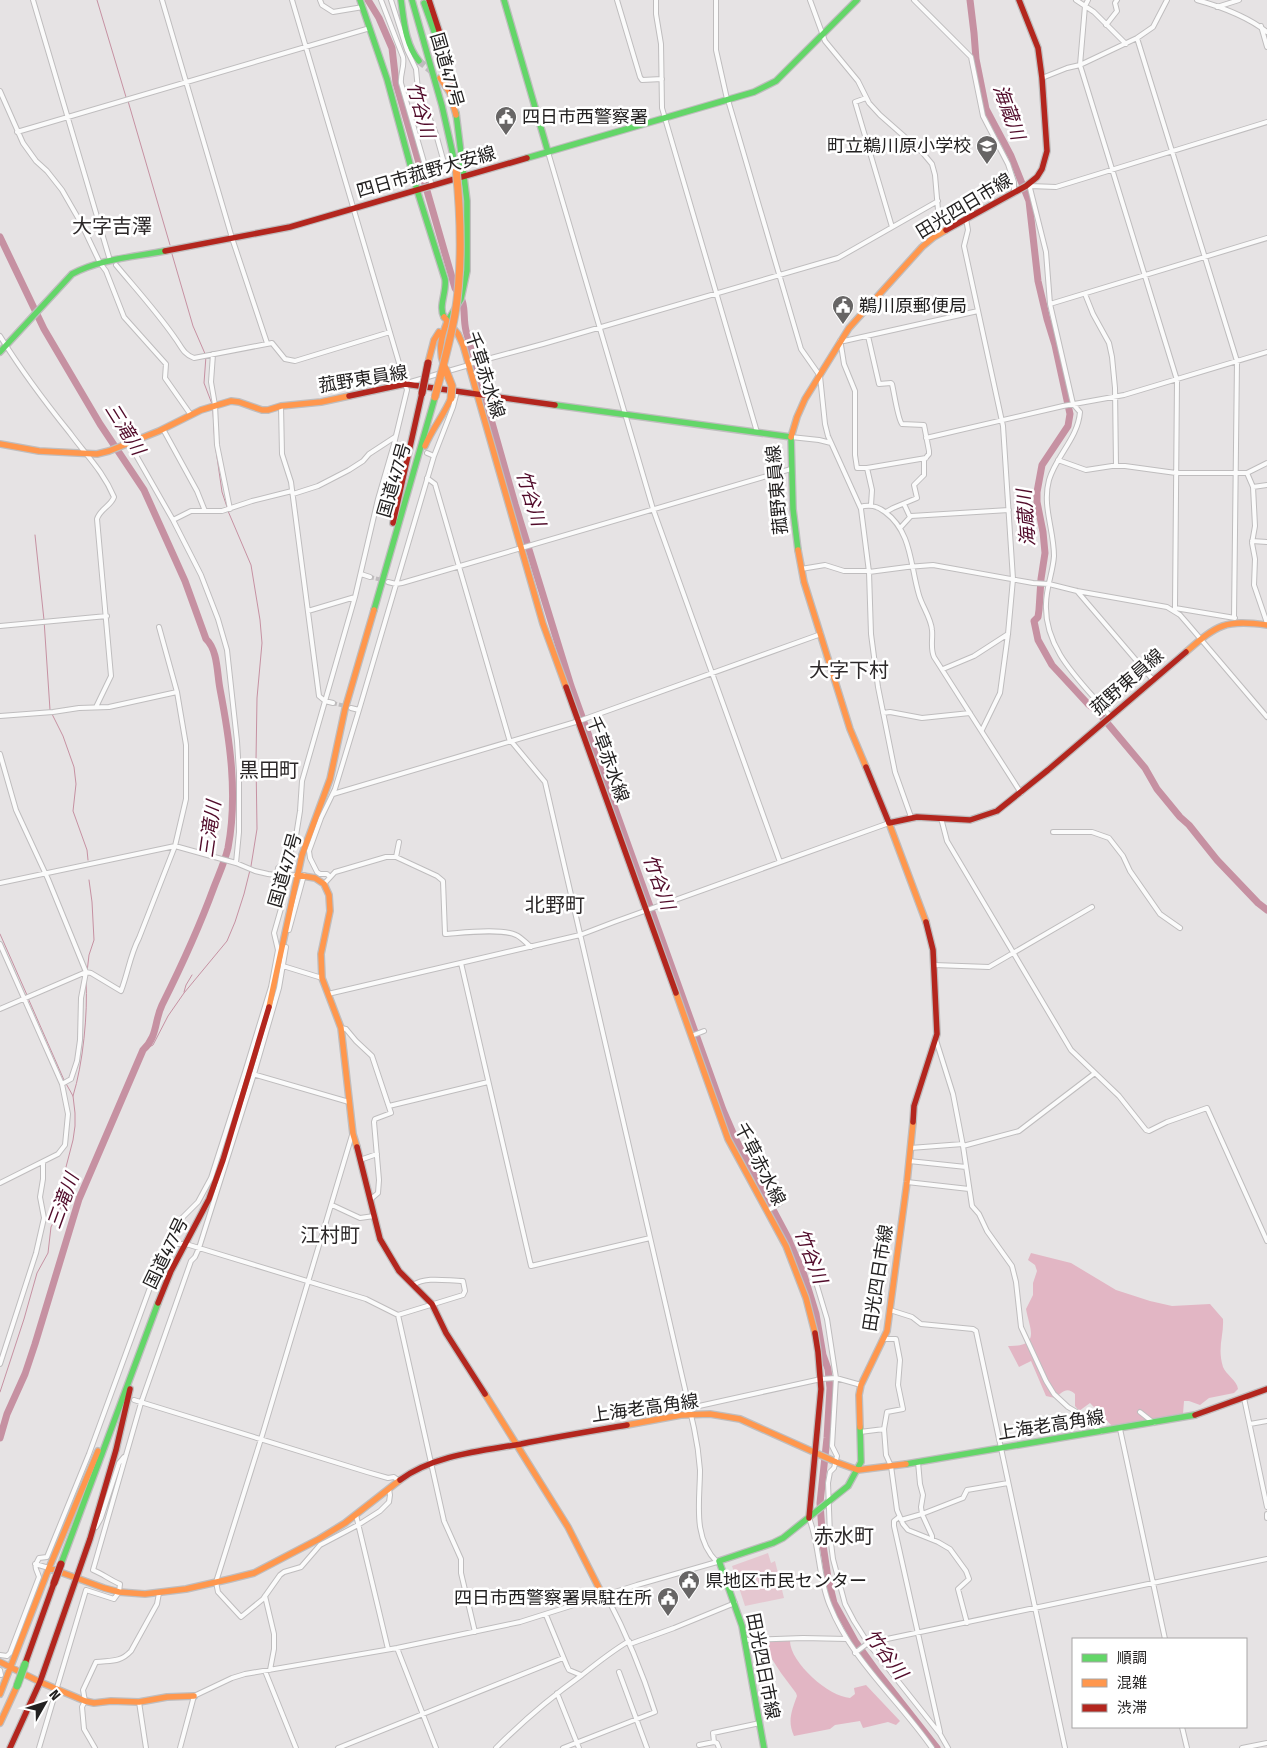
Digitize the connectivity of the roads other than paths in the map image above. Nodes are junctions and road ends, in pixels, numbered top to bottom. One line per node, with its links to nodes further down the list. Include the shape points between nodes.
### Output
1 (33, 0): 46 (street)
2 (162, 0): 41 (street)
3 (292, 0): 34 (street)
4 (320, 0): 24 (street, via 333,12)
5 (381, 0): 55 (street, via 403,57 401,83)
6 (391, 0): 52 (street, via 416,69 418,90)
7 (401, 0): 36 (main road, via 409,42)
8 (412, 0): 142 (main road, 国道477号, bridge, via 456,168 461,222 459,280 455,314 435,397)
9 (504, 0): 51 (main road)
10 (616, 0): 40 (street, via 640,77 644,80)
11 (656, 0): 40 (street)
12 (716, 0): 44 (street, via 716,50)
13 (810, 0): 31 (street)
14 (857, 0): 31 (main road, 四日市菰野大安線)
15 (914, 0): 58 (street, via 971,57 983,116 1008,164)
16 (1019, 0): 39 (main road, 田光四日市線, via 1038,48)
17 (1076, 0): 25 (street)
18 (1088, 0): 25 (street)
19 (1117, 0): 27 (street, via 1117,11)
20 (1167, 0): 32 (street, via 1153,27)
21 (1197, 0): 26 (street)
22 (1239, 0): 26 (street)
23 (427, 2): 45 (main road, 千草赤水線, via 447,56)
24 (362, 4): 29 (main road)
25 (1085, 6): 27 (street); 37 (street)
26 (1217, 7): 28 (street)
27 (1106, 25): 33 (street)
28 (1261, 26): 30 (street); 35 (street)
29 (370, 28): 34 (street); 57 (main road)
30 (1267, 32)
31 (823, 35): 43 (street, via 858,81); 44 (main road, 四日市菰野大安線, via 776,81 754,92)
32 (1137, 38): 33 (street); 50 (street)
33 (1126, 44): 37 (street)
34 (306, 46): 41 (street); 60 (street)
35 (1267, 47)
36 (419, 61)
37 (1080, 66): 39 (street); 53 (street)
38 (440, 78): 45 (main road, via 450,93)
39 (1042, 78): 56 (main road, 田光四日市線, via 1046,151 1042,169)
40 (662, 79): 47 (street)
41 (186, 81): 46 (street); 64 (street)
42 (0, 90): 49 (street)
43 (866, 98): 59 (street, via 927,158 934,170); 62 (street, via 855,102)
44 (727, 99): 47 (main road, 四日市菰野大安線); 71 (street)
45 (456, 115): 54 (main road, 千草赤水線)
46 (68, 116): 49 (street); 66 (street)
47 (665, 118): 51 (main road, 四日市菰野大安線); 72 (street)
48 (1267, 122): 50 (street)
49 (17, 132): 68 (street, via 29,152 62,190)
50 (1173, 151): 53 (street); 67 (street)
51 (548, 152): 54 (main road, 四日市菰野大安線); 77 (street)
52 (446, 170)
53 (1112, 170): 56 (street, via 1052,188); 70 (street)
54 (465, 175): 55 (main road, 四日市菰野大安線); 76 (main road, 千草赤水線, bridge, via 468,205 466,275 460,300)
55 (432, 185): 57 (main road, 四日市菰野大安線)
56 (1028, 186): 58 (main road, 田光四日市線); 74 (street, via 1046,252)
57 (419, 189): 60 (main road, 四日市菰野大安線); 76 (main road, via 445,279 441,311)
58 (1016, 192): 61 (main road, 田光四日市線)
59 (938, 202): 62 (street); 63 (street)
60 (353, 209): 64 (main road, 四日市菰野大安線, via 290,227); 78 (street)
61 (966, 219): 63 (main road, 田光四日市線); 75 (street, via 968,230 964,246)
62 (892, 227): 71 (street, via 838,258)
63 (940, 233): 81 (main road, 田光四日市線, via 922,247 860,314)
64 (232, 238): 68 (main road, 四日市菰野大安線); 82 (street)
65 (1267, 238): 67 (street)
66 (109, 257)
67 (1205, 257): 70 (street); 88 (street)
68 (100, 262): 83 (main road, 四日市菰野大安線, via 72,274); 100 (street, via 124,317 166,364 165,378)
69 (116, 265): 86 (street, via 187,355 194,358)
70 (1145, 274): 73 (street); 91 (street)
71 (779, 275): 72 (street); 90 (street, via 801,349)
72 (717, 293): 77 (street); 103 (street)
73 (1085, 294): 74 (street); 95 (street, via 1109,343)
74 (1050, 304): 96 (street)
75 (978, 311): 80 (street); 101 (street)
76 (447, 322): 89 (main road, 千草赤水線, via 458,334); 142 (main road, bridge, via 434,340 428,363); 142 (main road, bridge, via 439,348 452,386 449,406 427,439)
77 (600, 328): 87 (street); 99 (street)
78 (390, 332): 82 (street, via 295,361 285,358 272,342); 92 (street)
79 (0, 336): 83 (street)
80 (868, 336): 81 (street); 106 (street, via 879,384 892,384 899,421 924,425)
81 (839, 342): 90 (main road, 田光四日市線); 119 (street, via 855,391 857,468)
82 (267, 343): 86 (street)
83 (6, 346): 84 (main road, 四日市菰野大安線); 113 (street)
84 (0, 352)
85 (1267, 352): 88 (street)
86 (213, 354): 97 (street)
87 (479, 361): 89 (street); 94 (street)
88 (1237, 361): 91 (street); 122 (street)
89 (470, 364): 92 (street); 94 (main road, 千草赤水線)
90 (819, 374): 105 (main road, 田光四日市線, via 797,417); 108 (street)
91 (1177, 380): 95 (street); 121 (street)
92 (405, 384): 93 (main road, 菰野東員線); 98 (main road, 菰野東員線, via 321,402); 104 (street, via 407,390)
93 (457, 391): 94 (main road, 菰野東員線); 114 (street)
94 (484, 395): 99 (main road, 菰野東員線); 141 (main road, 千草赤水線)
95 (1114, 396): 96 (street); 118 (street)
96 (1073, 404): 101 (street); 116 (street, via 1080,412 1079,421)
97 (213, 405): 98 (main road, 菰野東員線, via 231,401 262,410); 100 (main road, 菰野東員線); 131 (street)
98 (281, 406): 127 (street, via 282,454)
99 (626, 414): 103 (main road, 菰野東員線); 132 (street)
100 (190, 415): 102 (main road, 菰野東員線)
101 (1002, 420): 106 (street); 133 (street)
102 (163, 429): 107 (main road, 菰野東員線); 134 (street)
103 (757, 432): 105 (main road, 菰野東員線)
104 (395, 437): 110 (street); 127 (street, via 349,470 318,486)
105 (791, 437): 108 (street); 120 (main road, 菰野東員線)
106 (926, 438): 115 (street, via 929,454)
107 (128, 443): 113 (main road, 菰野東員線, via 97,454); 137 (street)
108 (830, 443): 130 (street)
109 (0, 444): 113 (main road, 菰野東員線, via 39,451)
110 (394, 444): 111 (street); 147 (street)
111 (404, 447)
112 (427, 452): 114 (street)
113 (85, 453): 157 (street, via 94,462 114,497 97,519)
114 (434, 456): 124 (street)
115 (926, 458): 119 (street); 128 (street, via 924,475 914,485 918,498)
116 (1058, 460): 118 (street, via 1086,470); 152 (street, via 1047,488 1054,555)
117 (1267, 463): 123 (street)
118 (1116, 466): 121 (street)
119 (867, 468): 129 (street, via 872,490)
120 (792, 469): 132 (street); 145 (main road, 菰野東員線, via 794,520)
121 (1176, 472): 122 (street); 155 (street)
122 (1236, 473): 123 (street); 158 (street)
123 (1247, 473): 126 (street)
124 (428, 478): 144 (street, via 435,484); 151 (street)
125 (1267, 486): 126 (street)
126 (1254, 487): 139 (street)
127 (292, 492): 131 (street); 156 (street)
128 (904, 504): 135 (street); 136 (street)
129 (871, 505): 130 (street); 135 (street)
130 (860, 507): 146 (street)
131 (229, 509): 134 (street)
132 (653, 509): 141 (street); 166 (street)
133 (1009, 510): 136 (street); 149 (street)
134 (205, 511): 137 (street, via 190,511)
135 (886, 512): 138 (street)
136 (910, 517): 138 (street)
137 (173, 520): 193 (street, via 206,588 227,650 239,774 239,832)
138 (901, 527): 143 (street)
139 (1252, 541): 140 (street); 159 (street, via 1254,585)
140 (1267, 542)
141 (521, 548): 144 (street); 179 (main road, 千草赤水線)
142 (388, 553): 195 (main road, 国道477号, via 345,708 330,779)
143 (913, 566): 146 (street); 149 (street, via 933,565); 165 (street, via 919,597 932,626 932,652)
144 (459, 567): 151 (street); 181 (street)
145 (801, 569): 146 (street, via 825,565 840,571); 162 (main road, 菰野東員線)
146 (869, 571): 174 (street, via 871,634)
147 (361, 574): 148 (street); 154 (street)
148 (370, 577)
149 (1013, 578): 152 (street); 163 (street)
150 (388, 582): 151 (street)
151 (396, 584): 173 (street)
152 (1049, 584): 153 (street); 177 (street, via 1046,618 1054,646)
153 (1077, 591): 155 (street); 167 (street)
154 (355, 597): 156 (street); 169 (street)
155 (1175, 609): 158 (street); 164 (street)
156 (308, 611): 169 (street, via 319,696)
157 (107, 616): 160 (street); 171 (street, via 111,676)
158 (1236, 620): 159 (main road, 菰野東員線); 164 (main road, 菰野東員線)
159 (1267, 624)
160 (0, 626)
161 (159, 627): 168 (street)
162 (820, 634): 166 (street); 187 (main road, 菰野東員線, via 861,758)
163 (1008, 634): 165 (street, via 974,656); 180 (street, via 1000,693)
164 (1201, 638): 167 (main road, 菰野東員線); 178 (street)
165 (943, 669): 175 (street)
166 (712, 673): 179 (street); 192 (street)
167 (1153, 680): 177 (main road, 菰野東員線)
168 (177, 692): 171 (street, via 134,703); 190 (street, via 186,745 186,799)
169 (326, 701): 170 (street); 196 (street, via 302,781 296,836 288,860 278,868)
170 (333, 703)
171 (96, 707): 176 (street)
172 (351, 708): 173 (street)
173 (359, 710): 184 (street)
174 (883, 713): 175 (street, via 922,718); 185 (street, via 895,772)
175 (970, 713): 180 (street)
176 (0, 716)
177 (1109, 717): 183 (main road, 菰野東員線)
178 (1267, 717)
179 (578, 721): 181 (street); 201 (main road, 千草赤水線)
180 (982, 730): 183 (street)
181 (511, 741): 184 (street); 203 (street, via 545,782)
182 (0, 754): 194 (street, via 16,810)
183 (1021, 793): 186 (main road, 菰野東員線, via 998,811 983,817 970,820)
184 (333, 794): 197 (street, via 309,851 317,872)
185 (911, 817): 186 (main road, 菰野東員線); 187 (main road, 菰野東員線)
186 (941, 818): 206 (street, via 946,841)
187 (889, 823): 192 (street); 208 (main road, 田光四日市線, via 926,920)
188 (1054, 832): 202 (street, via 1092,832 1109,838 1157,911)
189 (399, 842): 191 (street)
190 (175, 846): 193 (street); 194 (street); 210 (street, via 132,951 121,990)
191 (396, 857): 197 (street, via 335,872); 205 (street, via 443,880 445,934 472,931 512,933)
192 (780, 862): 201 (street)
193 (235, 863): 196 (street)
194 (45, 873): 198 (street); 210 (street)
195 (300, 875): 196 (street); 199 (main road); 209 (street); 219 (main road, 国道477号, via 287,918 278,971)
196 (280, 876): 243 (street, via 282,904 274,933 278,950 271,988 211,1178 198,1202 174,1226)
197 (330, 877): 199 (street)
198 (0, 883)
199 (324, 884): 211 (main road, via 329,894 330,911 321,954)
200 (1092, 907): 206 (street)
201 (647, 910): 203 (street); 217 (main road, 千草赤水線)
202 (1180, 928)
203 (580, 935): 205 (street); 241 (street)
204 (0, 944): 213 (street)
205 (531, 947): 207 (street)
206 (1014, 954): 208 (street, via 989,967); 220 (street, via 1071,1050)
207 (461, 963): 212 (street); 221 (street)
208 (934, 965): 218 (main road, 田光四日市線)
209 (283, 966): 211 (street); 219 (street)
210 (87, 972): 213 (street); 222 (street, via 81,998 77,1061)
211 (322, 978): 212 (main road)
212 (328, 994): 215 (main road)
213 (25, 998): 214 (street); 222 (street)
214 (0, 1009)
215 (341, 1028): 223 (main road); 224 (street, via 346,1029 372,1056)
216 (704, 1032): 217 (street)
217 (692, 1036): 239 (main road, 千草赤水線, via 728,1139)
218 (936, 1040): 226 (street, via 953,1094); 227 (main road, 田光四日市線, via 917,1093)
219 (252, 1073): 223 (street); 244 (main road, 国道477号, via 209,1199); 245 (street)
220 (1094, 1073): 226 (street, via 1019,1131); 242 (street, via 1149,1131 1207,1108)
221 (488, 1082): 224 (street); 241 (street, via 531,1266)
222 (65, 1083): 231 (street, via 68,1114 65,1144 58,1154)
223 (349, 1102): 225 (main road)
224 (389, 1106): 228 (street, via 391,1113 375,1119)
225 (353, 1134): 229 (main road); 238 (street)
226 (963, 1145): 227 (street); 232 (street)
227 (910, 1148): 230 (main road, 田光四日市線)
228 (377, 1154): 229 (street); 236 (street, via 380,1180 378,1192)
229 (360, 1160): 236 (main road)
230 (909, 1161): 232 (street); 233 (main road, 田光四日市線)
231 (43, 1162): 234 (street); 255 (street, via 40,1197 44,1218)
232 (966, 1167): 235 (street)
233 (907, 1182): 235 (street); 250 (main road, 田光四日市線)
234 (0, 1183)
235 (969, 1190): 273 (street, via 974,1208 987,1231 1012,1266 1021,1327 1049,1386 1068,1407)
236 (371, 1199): 240 (main road)
237 (780, 1203): 239 (street)
238 (332, 1205): 240 (street, via 360,1218); 247 (street)
239 (767, 1211): 257 (main road, 千草赤水線, via 785,1243 805,1291)
240 (374, 1216): 248 (main road, via 387,1253)
241 (650, 1238): 265 (street)
242 (1267, 1240)
243 (166, 1244): 244 (street); 260 (street)
244 (186, 1244): 245 (street); 252 (main road, 国道477号, via 171,1271)
245 (199, 1248): 247 (street); 264 (street)
246 (812, 1269): 256 (street, via 827,1319)
247 (308, 1282): 251 (street, via 366,1299); 274 (street)
248 (413, 1285): 249 (main road); 249 (street, via 434,1280 463,1281 465,1294)
249 (432, 1304): 251 (street); 275 (main road, via 446,1333)
250 (890, 1310): 253 (main road, 田光四日市線); 276 (street, via 912,1317 921,1324 976,1331)
251 (398, 1315): 281 (street)
252 (147, 1331): 254 (main road, 国道477号); 294 (main road)
253 (884, 1339): 258 (main road, 田光四日市線); 270 (street, via 896,1339 898,1346 898,1384 903,1409 887,1412)
254 (136, 1361): 299 (main road); 340 (main road, 国道477号, bridge, via 17,1686)
255 (0, 1364)
256 (836, 1378): 257 (street); 258 (street); 279 (street, via 832,1446 837,1456)
257 (822, 1379): 265 (street); 277 (main road, 千草赤水線)
258 (861, 1385): 272 (main road, 田光四日市線)
259 (1267, 1389): 262 (main road, 上海老高角線)
260 (112, 1392): 261 (street); 298 (street, via 47,1557 39,1558)
261 (118, 1395)
262 (1244, 1398): 268 (main road, 上海老高角線, via 1201,1414); 269 (street)
263 (134, 1400): 264 (street)
264 (141, 1403): 274 (street); 278 (street)
265 (690, 1411): 275 (main road, 上海老高角線); 277 (main road, 上海老高角線, via 740,1419); 297 (street, via 700,1467 698,1517 705,1545)
266 (1140, 1412): 268 (street)
267 (1267, 1421): 269 (street)
268 (1154, 1423): 271 (main road, 上海老高角線)
269 (1250, 1424): 288 (street)
270 (884, 1429): 272 (street); 282 (street, via 886,1455)
271 (1120, 1429): 273 (main road, 上海老高角線); 302 (street)
272 (860, 1432): 283 (main road, 田光四日市線, via 862,1462)
273 (1102, 1432): 276 (main road, 上海老高角線)
274 (261, 1440): 284 (street, via 388,1478 394,1477); 301 (street)
275 (516, 1444): 281 (main road, 上海老高角線); 305 (main road, via 568,1527)
276 (1000, 1448): 280 (main road, 上海老高角線); 285 (street)
277 (816, 1453): 279 (main road, 上海老高角線); 291 (main road, 千草赤水線)
278 (125, 1456): 294 (street, via 119,1463 101,1518); 303 (street, via 93,1570 120,1584)
279 (835, 1462): 283 (main road, 上海老高角線); 287 (street, via 829,1474)
280 (918, 1462): 282 (main road, 上海老高角線); 289 (street, via 924,1495)
281 (432, 1463): 284 (main road, 上海老高角線, via 411,1472); 311 (street, via 444,1521 461,1558 461,1573)
282 (891, 1466): 283 (main road, 上海老高角線); 292 (street)
283 (858, 1470): 287 (main road, 田光四日市線, via 848,1486)
284 (399, 1482): 286 (main road, 上海老高角線)
285 (1008, 1483): 289 (street, via 967,1490 963,1498); 308 (street)
286 (389, 1489): 290 (main road, 上海老高角線); 293 (street, via 389,1502)
287 (827, 1504): 291 (main road, 田光四日市線); 317 (street, via 840,1588)
288 (1267, 1507)
289 (922, 1514): 292 (street); 295 (street)
290 (356, 1515): 293 (street); 301 (main road, 上海老高角線, via 320,1539 263,1569)
291 (811, 1516): 297 (main road, 田光四日市線, via 778,1541); 314 (street, via 829,1605)
292 (900, 1518): 295 (street, via 908,1530); 312 (street, via 894,1521 894,1526)
293 (358, 1525): 306 (street, via 320,1545 301,1567 280,1575); 319 (street)
294 (90, 1539): 300 (main road)
295 (932, 1539): 310 (street, via 950,1549 969,1577 958,1589)
296 (1267, 1560): 302 (street)
297 (718, 1561): 305 (street); 307 (main road, 田光四日市線)
298 (35, 1564): 299 (street); 321 (street, via 39,1576 10,1654)
299 (49, 1568): 300 (main road, 上海老高角線); 324 (main road)
300 (76, 1578): 303 (main road, 上海老高角線); 331 (main road)
301 (216, 1582): 304 (main road, 上海老高角線); 306 (street, via 218,1592 242,1617)
302 (1153, 1584): 308 (street); 313 (street)
303 (119, 1592): 304 (main road, 上海老高角線); 332 (street, via 114,1599 86,1590)
304 (159, 1592): 336 (street, via 157,1604 125,1658 96,1662 92,1667 83,1690)
305 (604, 1595): 309 (street); 316 (street)
306 (265, 1596): 326 (street, via 274,1634)
307 (735, 1603): 315 (main road, 田光四日市線); 316 (street)
308 (1034, 1608): 310 (street); 365 (street)
309 (546, 1615): 311 (street); 322 (street)
310 (967, 1623): 312 (street)
311 (475, 1632): 318 (street)
312 (917, 1633): 317 (street); 343 (street)
313 (1164, 1638)
314 (847, 1639): 315 (street); 320 (street)
315 (745, 1640): 341 (main road, 田光四日市線)
316 (630, 1642): 330 (street, via 601,1658); 339 (street, via 655,1712)
317 (868, 1643): 320 (street); 343 (street)
318 (397, 1648): 319 (street); 338 (street)
319 (388, 1649): 326 (street)
320 (856, 1652): 363 (street)
321 (0, 1655)
322 (563, 1658): 330 (street, via 569,1670); 338 (street)
323 (0, 1662): 324 (main road)
324 (11, 1667): 331 (main road); 334 (main road)
325 (0, 1670): 329 (street)
326 (270, 1670): 327 (street)
327 (265, 1671): 335 (street, via 232,1678); 354 (street)
328 (619, 1672): 339 (street)
329 (1, 1675)
330 (581, 1675): 333 (street)
331 (40, 1682): 332 (main road); 349 (main road)
332 (57, 1689): 336 (main road); 350 (street)
333 (557, 1693): 344 (street); 347 (street, via 527,1718)
334 (0, 1694)
335 (194, 1696): 337 (main road); 353 (street)
336 (85, 1701): 337 (main road); 351 (street, via 82,1707 84,1729)
337 (139, 1702): 352 (street)
338 (423, 1714): 355 (street); 356 (street)
339 (637, 1720): 344 (street); 360 (street)
340 (0, 1723)
341 (760, 1723): 345 (street, via 713,1733); 362 (main road, 田光四日市線)
342 (1182, 1728): 366 (street)
343 (940, 1734): 364 (street)
344 (577, 1742): 358 (street); 359 (street)
345 (714, 1742): 348 (street); 361 (street)
346 (1267, 1743): 367 (street)
347 (502, 1746): 357 (street)
348 (699, 1746)
349 (10, 1748)
350 (39, 1748)
351 (96, 1748)
352 (146, 1748)
353 (180, 1748)
354 (296, 1748)
355 (338, 1748)
356 (436, 1748)
357 (496, 1748)
358 (563, 1748)
359 (579, 1748)
360 (647, 1748)
361 (719, 1748)
362 (764, 1748)
363 (932, 1748)
364 (948, 1748)
365 (1065, 1748)
366 (1187, 1748)
367 (1242, 1748)

